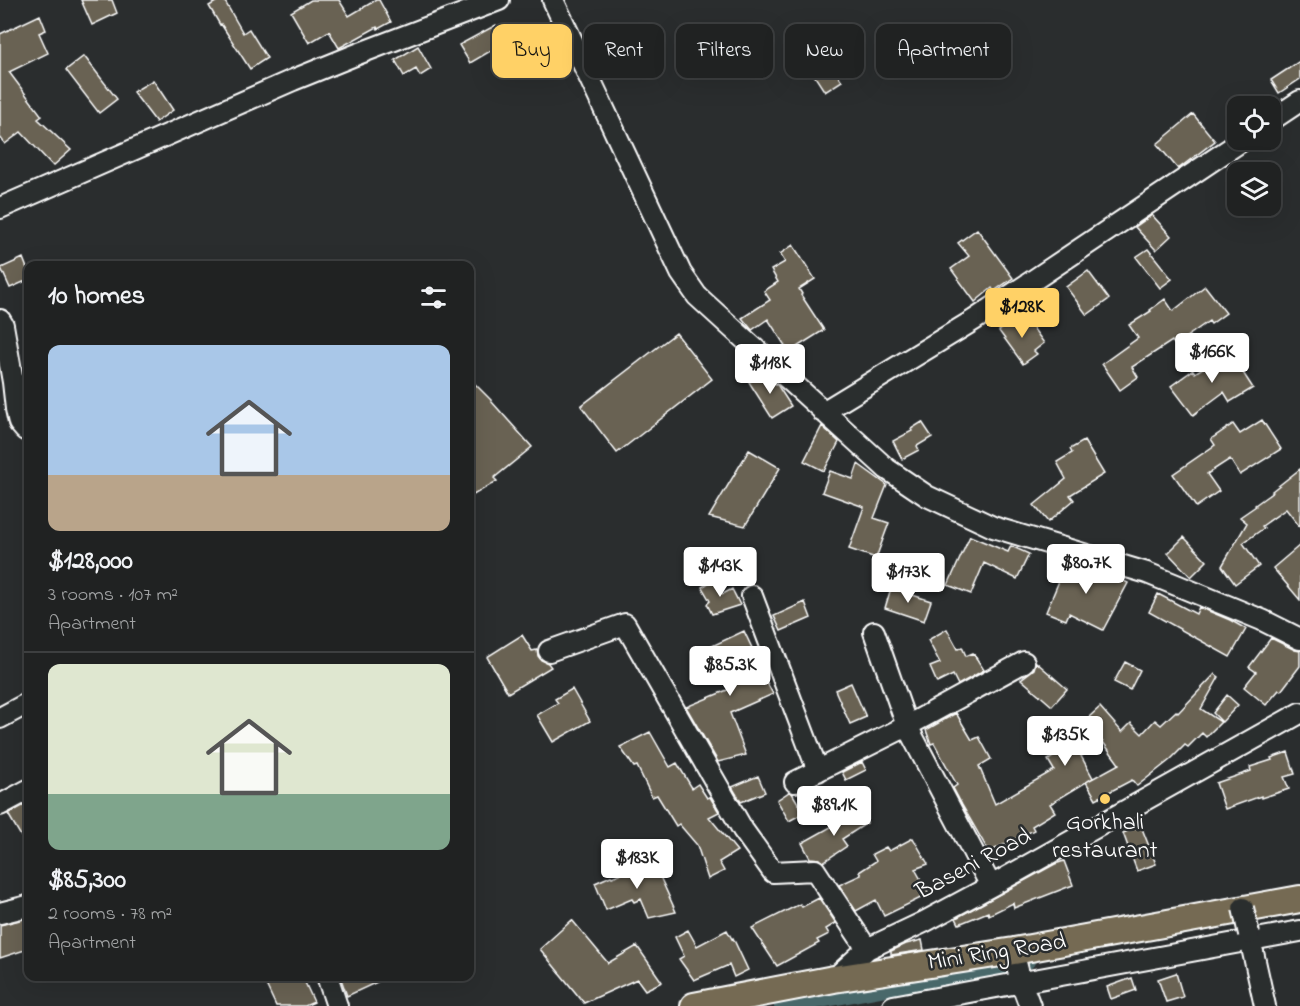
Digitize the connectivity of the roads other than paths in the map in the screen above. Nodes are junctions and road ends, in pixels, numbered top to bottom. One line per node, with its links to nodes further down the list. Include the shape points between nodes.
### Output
1 (499, 0): 6 (street, via 303,76)
2 (553, 0): 8 (street, via 681,273 697,296)
3 (1300, 101): 4 (street)
4 (1281, 114)
5 (1228, 150): 8 (street, via 974,320)
6 (0, 208)
7 (0, 320): 9 (street, via 17,416)
8 (823, 412): 12 (street, via 887,470 927,496 993,527 1147,573)
9 (24, 429)
10 (752, 596): 19 (street)
11 (874, 632): 18 (street)
12 (1298, 634)
13 (549, 651): 29 (street, via 625,624 743,830 773,872 815,870)
14 (1024, 662): 18 (street)
15 (24, 705): 17 (street)
16 (1299, 717): 23 (street, Baseni Road)
17 (0, 718)
18 (907, 726): 19 (street); 23 (street)
19 (818, 771): 20 (street)
20 (795, 782)
21 (24, 792): 22 (street)
22 (0, 805)
23 (991, 885): 29 (street, Baseni Road)
24 (1300, 899): 27 (main road, Mini Ring Road)
25 (24, 907): 26 (street)
26 (0, 913)
27 (1247, 923): 28 (street); 30 (main road, Mini Ring Road); 37 (street)
28 (1300, 931)
29 (867, 949): 31 (street, Baseni Road)
30 (1017, 964): 31 (main road, Mini Ring Road); 35 (street); 36 (street)
31 (834, 979): 34 (main road, Mini Ring Road)
32 (329, 981): 33 (street)
33 (337, 1006)
34 (694, 1006)
35 (893, 1006)
36 (1030, 1006)
37 (1265, 1006)

